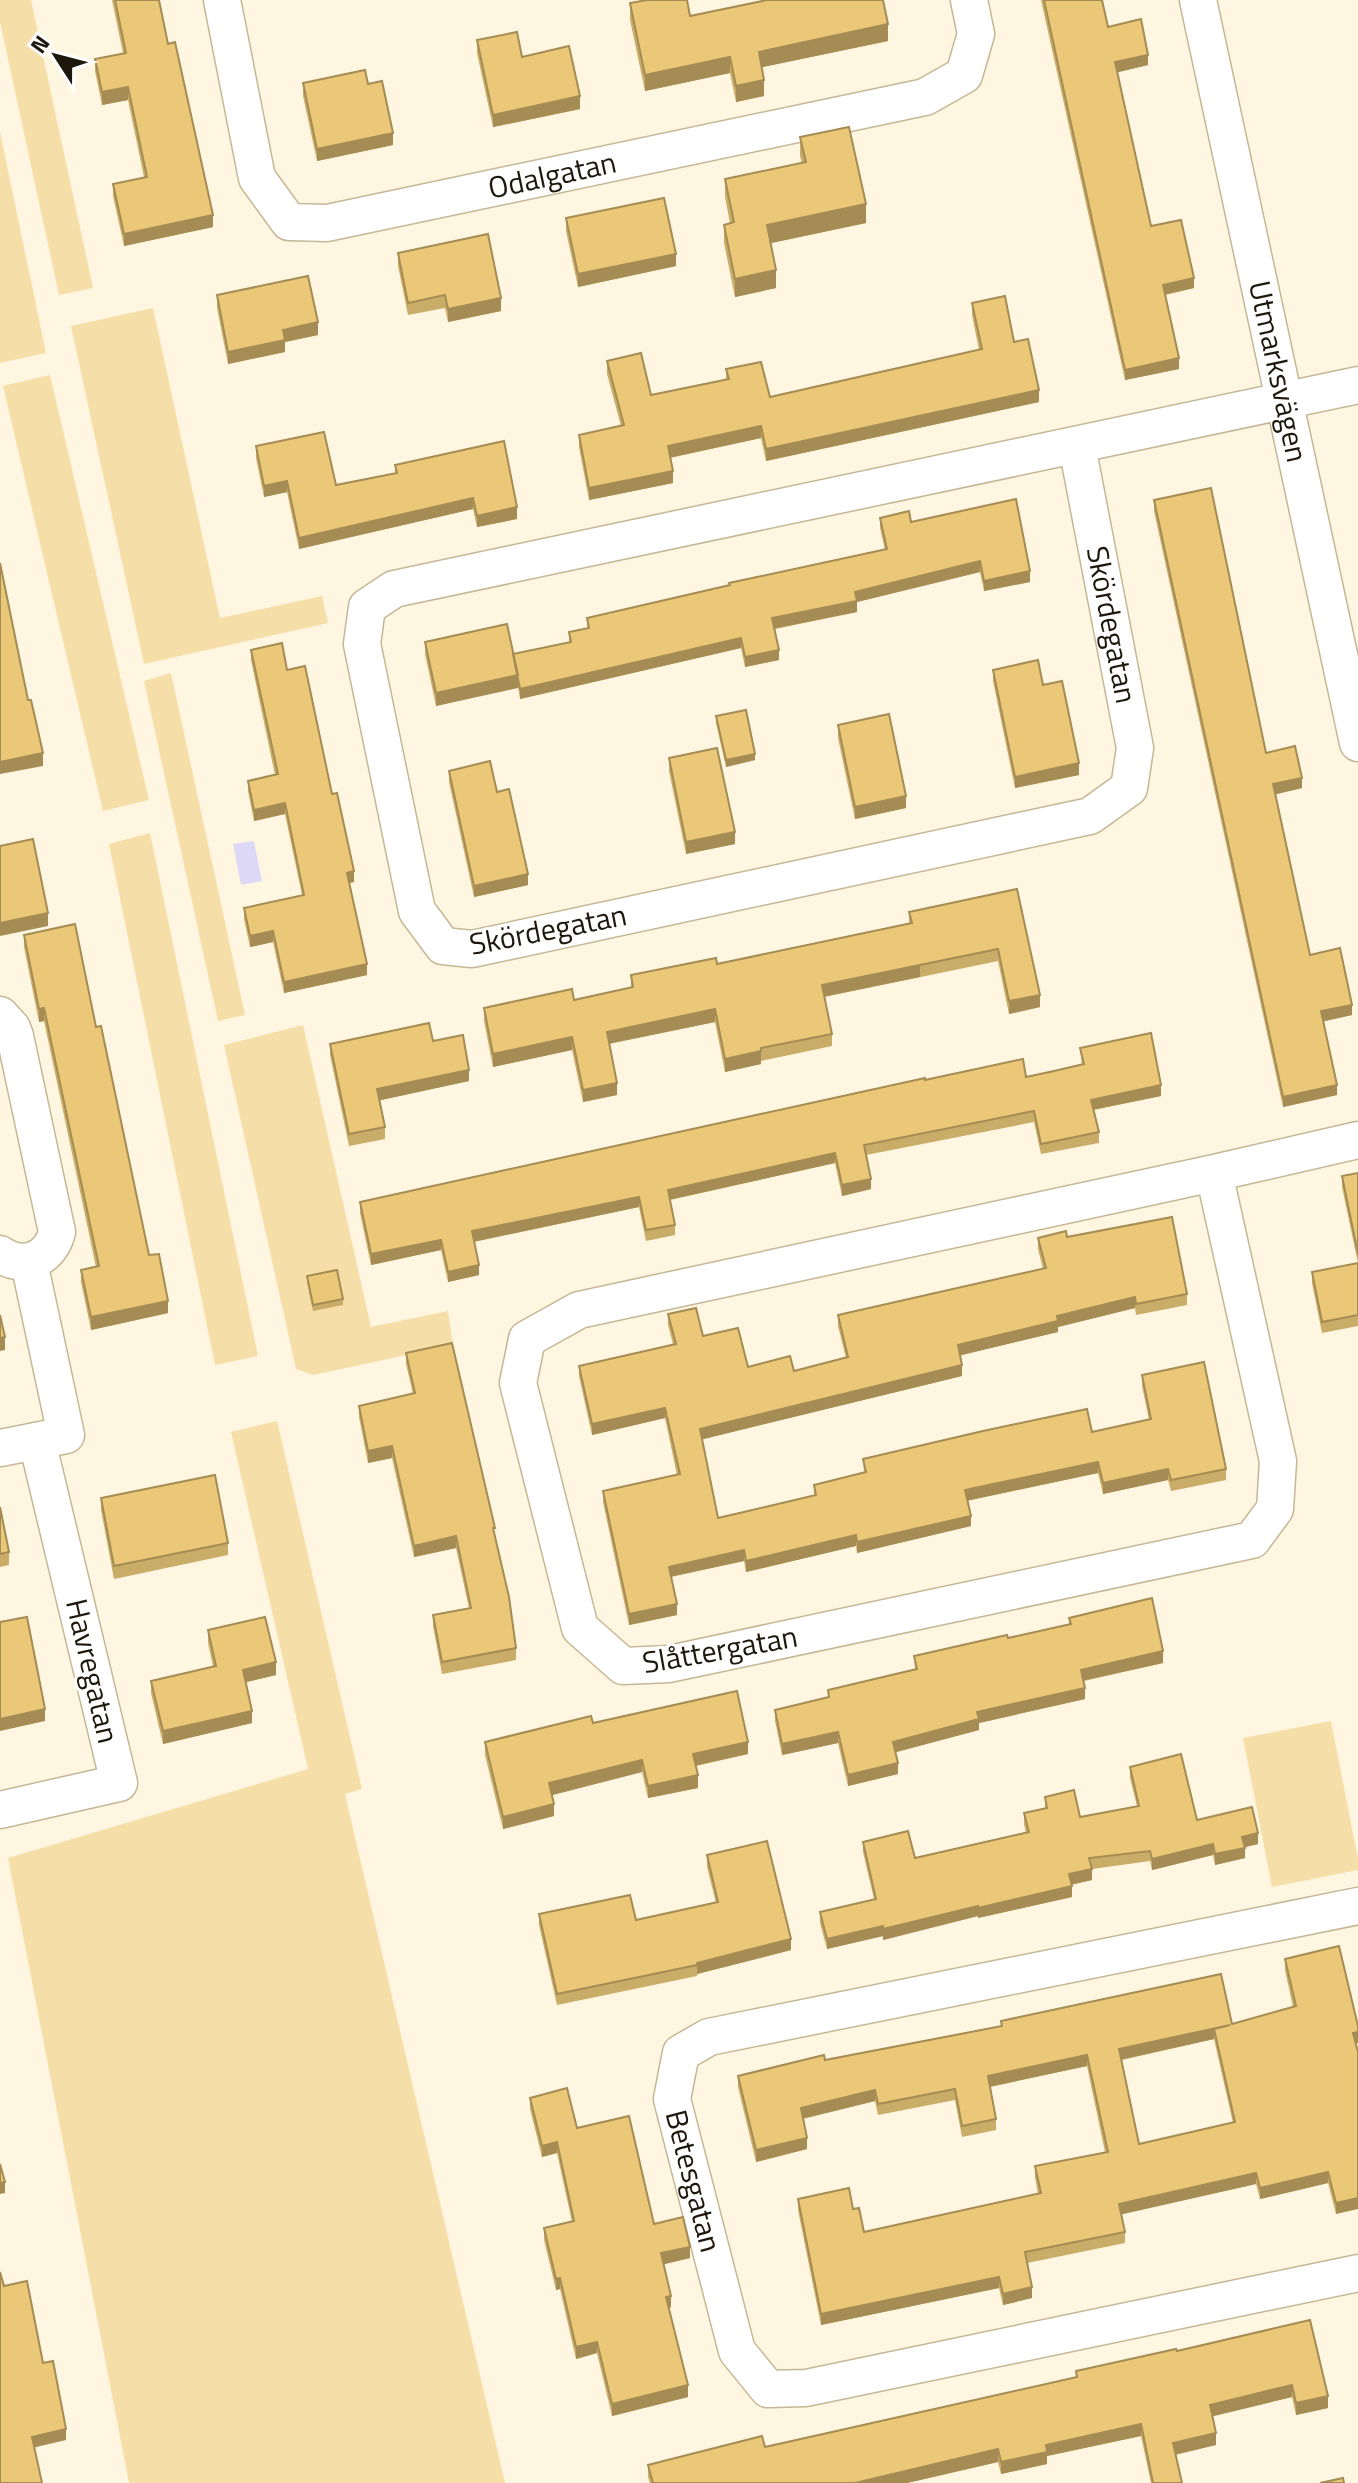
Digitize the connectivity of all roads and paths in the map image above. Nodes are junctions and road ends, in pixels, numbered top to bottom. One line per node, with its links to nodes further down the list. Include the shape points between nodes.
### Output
1 (222, 0): 2 (street, Odalgatan, via 257,178 289,222 327,223 925,97 964,75 976,34)
2 (969, 0)
3 (1198, 0): 5 (street, Utmarksvägen)
4 (1358, 385): 5 (street, Skördegatan)
5 (1284, 401): 6 (street, Skördegatan); 7 (street, Utmarksvägen)
6 (1077, 446): 6 (street, Skördegatan, via 394,589 367,607 362,644 417,911 443,946 472,949 1090,816 1129,788 1135,748)
7 (1358, 743)
8 (0, 1015): 11 (street, via 15,1036 56,1223 55,1240 47,1252)
9 (1358, 1140): 10 (street, Slåttergatan)
10 (1214, 1173): 10 (street, Slåttergatan, via 579,1310 527,1339 518,1383 580,1628 623,1666 669,1664 1252,1540 1275,1509 1278,1461)
11 (15, 1258): 12 (street, via 66,1435)
12 (37, 1441): 13 (street); 14 (street, Havregatan, via 119,1783)
13 (0, 1448)
14 (0, 1810)
15 (1358, 1906): 16 (street, Betesgatan, via 709,2037 681,2053 672,2099 737,2351 768,2389 806,2388)
16 (1358, 2273)

